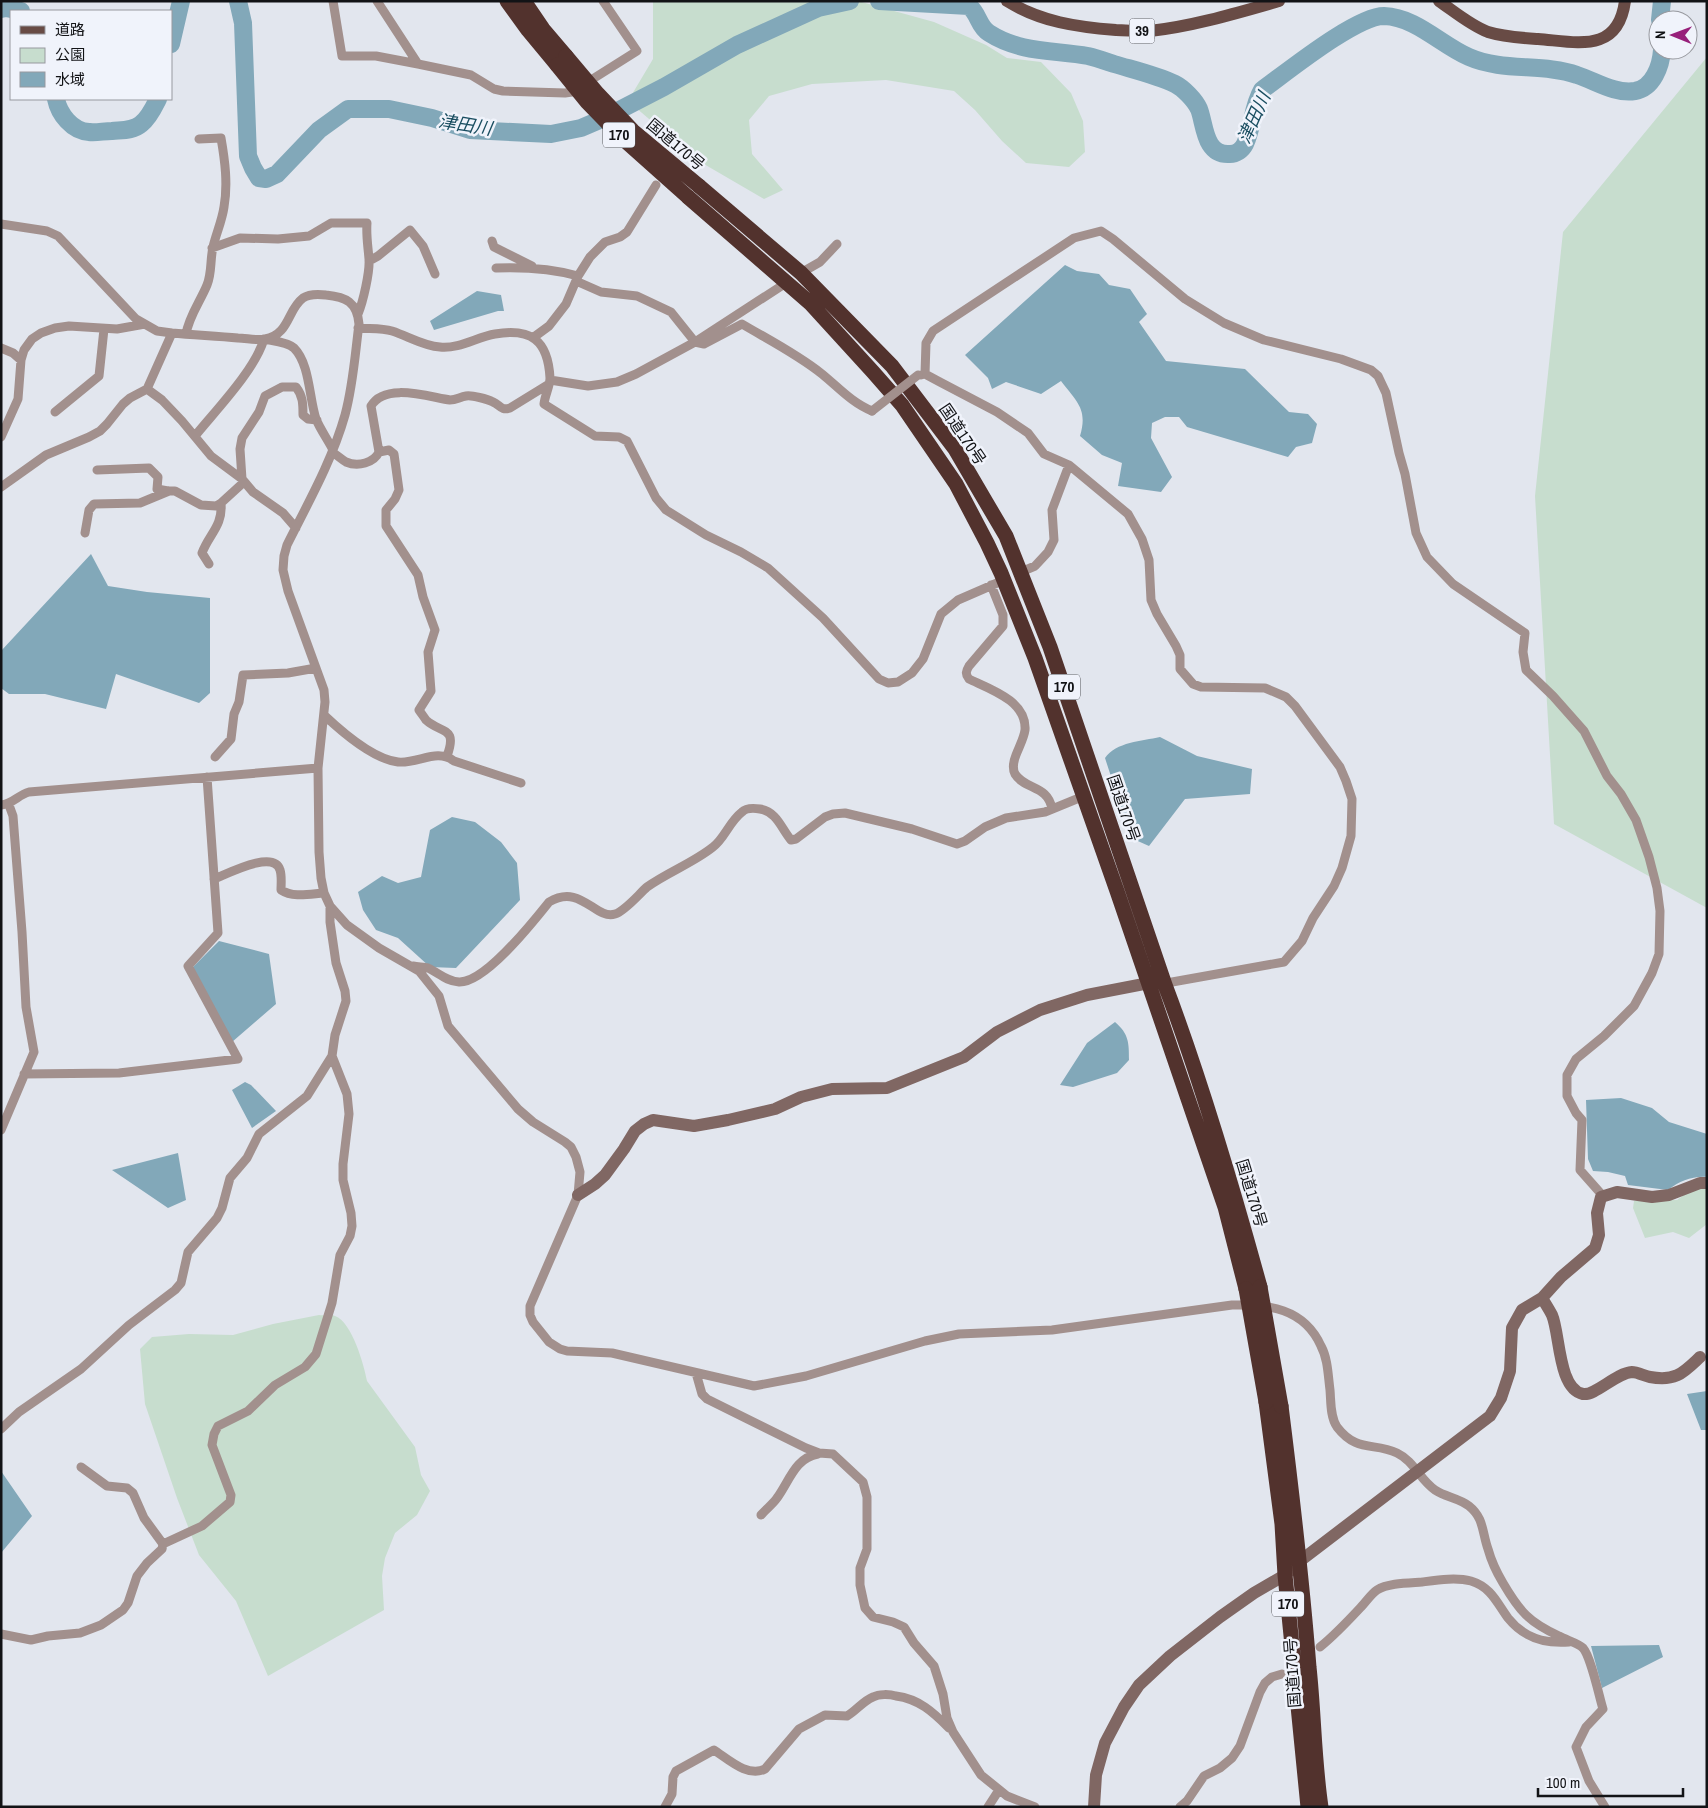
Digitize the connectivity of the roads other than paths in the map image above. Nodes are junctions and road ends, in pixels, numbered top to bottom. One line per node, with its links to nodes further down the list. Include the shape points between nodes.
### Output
1 (333, 1): 11 (street, via 342,56 376,56)
2 (376, 1): 11 (street)
3 (507, 1): 10 (highway, 国道170号 / 170, via 528,30)
4 (524, 1): 10 (highway, 国道170号 / 170)
5 (603, 1): 11 (street, via 638,51 572,92 503,91 471,75)
6 (1007, 1): 7 (main road, 39, via 1028,13 1060,23 1147,32 1188,26)
7 (1280, 1)
8 (1440, 1): 9 (main road, via 1490,32 1577,43 1598,41 1614,30)
9 (1625, 1)
10 (561, 60): 21 (highway, 国道170号 / 170, bridge, via 634,131); 24 (highway, 国道170号 / 170, bridge, via 587,102 623,139)
11 (418, 64)
12 (199, 139): 17 (street, via 222,138 225,205)
13 (656, 185): 23 (street, via 627,232 605,242 590,256)
14 (1, 224): 26 (street, via 47,231 58,236 125,308)
15 (492, 242): 20 (street, via 494,247)
16 (837, 244): 21 (street, via 820,262)
17 (212, 248): 18 (street, via 240,238 309,236 330,223 367,223); 30 (street, via 208,284)
18 (369, 260): 22 (street, via 410,230 423,246); 25 (street)
19 (496, 268): 20 (street)
20 (534, 268): 23 (street)
21 (801, 273): 24 (street); 54 (highway, 国道170号 / 170, via 892,366 918,399 955,450 1006,536)
22 (435, 274)
23 (577, 278): 31 (street, via 566,304 549,326); 33 (street, via 601,292 637,296 671,312)
24 (787, 282): 33 (street); 55 (highway, 国道170号 / 170, via 902,405 956,484 988,543)
25 (358, 314): 27 (street); 32 (street, via 348,300 338,296 310,295 295,307 281,330)
26 (145, 324): 28 (street); 29 (street)
27 (358, 328): 31 (street, via 390,330 438,347 495,334); 43 (street, via 351,390)
28 (104, 329): 35 (street, via 69,326 41,332 24,350); 39 (street, via 99,376)
29 (172, 334): 30 (street); 38 (street)
30 (186, 334): 32 (street)
31 (534, 337): 37 (street, via 543,349)
32 (264, 339): 40 (street, via 293,347 299,355 305,367); 41 (street, via 260,352)
33 (695, 342): 36 (street, bridge, via 704,344 742,324 795,355 859,406 872,411); 37 (street, via 617,382 600,386)
34 (1, 348): 35 (street)
35 (21, 360): 42 (street, via 18,399)
36 (922, 375): 45 (street, via 985,404 1028,433 1044,454); 77 (street, via 926,343 933,331 1074,238 1101,231 1185,299 1224,323 1264,340 1341,359 1371,370 1378,376 1386,393 1416,533 1427,558 1454,584 1525,633 1523,652 1526,670 1584,731 1607,776 1622,794 1636,820 1649,857 1660,911 1659,954 1652,973 1634,1006 1576,1059 1567,1075 1567,1096 1582,1120 1580,1170 1603,1196)
37 (550, 382): 44 (street, via 506,410 494,402 467,396 450,400 404,391 381,397 372,406); 55 (street, via 544,404 595,436 619,436 627,441 656,498 666,510 768,568 823,618 879,679 888,683 898,682 912,673 923,659 941,614 958,600)
38 (147, 389): 41 (street, via 162,400); 48 (street, via 123,404 100,431 46,455)
39 (56, 412)
40 (317, 420): 43 (street); 47 (street, via 302,415 303,401 296,387 282,387 265,396 242,438)
41 (195, 436): 47 (street, via 211,456)
42 (1, 437)
43 (333, 451): 44 (street, via 355,464 371,462); 51 (street)
44 (379, 452): 58 (street, via 389,450 394,454 399,490 386,510 386,526 418,575 435,630 428,652 431,691 419,710 427,721 448,733)
45 (1069, 464): 54 (street, via 1052,510 1054,540 1035,566); 71 (street, via 1128,514 1142,539 1149,560 1151,600 1176,646 1180,669 1193,684 1201,687 1264,688 1286,697 1340,767 1352,799 1351,836 1342,868 1302,941 1284,962)
46 (97, 470): 49 (street, via 149,468 158,477 158,489)
47 (243, 480): 50 (street); 51 (street)
48 (1, 487)
49 (169, 491): 50 (street, via 201,505); 52 (street, via 140,503 94,504 89,510)
50 (221, 504): 53 (street, via 219,524 202,553)
51 (296, 528): 56 (street, via 287,545 283,570)
52 (85, 533)
53 (209, 564)
54 (1021, 572): 71 (highway, 国道170号 / 170, via 1050,646)
55 (997, 583): 63 (highway, 国道170号 / 170, via 1035,658); 65 (street, via 1003,626 969,666 966,676 1006,699 1022,714 1025,732 1013,769 1020,779 1046,795)
56 (316, 668): 57 (street, via 324,690); 59 (street, via 244,675 231,739)
57 (324, 715): 58 (street, via 349,738 398,762); 60 (street)
58 (447, 756): 62 (street)
59 (215, 757)
60 (318, 768): 61 (street); 67 (street, via 320,878)
61 (207, 777): 64 (street, via 29,792); 66 (street)
62 (521, 783)
63 (1084, 796): 65 (street); 70 (highway, 国道170号 / 170)
64 (5, 805): 73 (street, via 13,816 26,1006 34,1052)
65 (1052, 809): 69 (street, via 1006,818 957,844 845,813 825,817 792,840 778,819 767,811 748,809 712,848 658,879 616,914 606,915 584,900 556,898 549,902 511,948 471,979 449,981 426,968)
66 (214, 879): 67 (street, via 252,864 270,862 277,864 281,890 287,894); 73 (street, via 218,933 188,966 238,1058 119,1073)
67 (324, 893): 68 (street)
68 (330, 906): 69 (street, via 347,925); 72 (street, via 336,963 346,1001)
69 (412, 966): 76 (street, via 420,971 439,996 448,1026 518,1109 571,1147 580,1172)
70 (1149, 983): 71 (street); 76 (street, via 1087,995 1040,1010 997,1032 964,1057 887,1088 832,1089 801,1097 774,1109 694,1126 653,1120 635,1131 605,1175); 78 (highway, 国道170号 / 170)
71 (1165, 985): 78 (highway, 国道170号 / 170, via 1235,1198)
72 (332, 1056): 82 (street, via 307,1096 260,1134 247,1158 230,1178 222,1208 188,1252 181,1283 175,1290 129,1325 81,1369 18,1412); 87 (street, via 347,1094 350,1114 343,1164 352,1226 340,1255 332,1303 316,1354 305,1367 275,1385 248,1411 218,1426 212,1445 231,1495 230,1502 202,1526)
73 (24, 1074): 74 (street)
74 (1, 1130)
75 (1707, 1183): 77 (street, via 1669,1195 1652,1197 1617,1192)
76 (578, 1195): 81 (street, via 530,1306 533,1322 549,1342 560,1349 612,1353)
77 (1600, 1198): 79 (street, via 1596,1248 1561,1277)
78 (1253, 1288): 88 (highway, 国道170号 / 170, bridge, via 1281,1406); 89 (highway, 国道170号 / 170, bridge)
79 (1542, 1298): 80 (street, via 1552,1315 1567,1379 1570,1386 1582,1394 1594,1392 1631,1372 1653,1378 1679,1376); 85 (street, via 1522,1310 1512,1328 1510,1371 1502,1398 1490,1416)
80 (1700, 1356)
81 (696, 1373): 83 (street, via 702,1394 707,1399); 85 (street, via 754,1386 806,1376 959,1334 1052,1330 1232,1305 1269,1306 1287,1311 1303,1321 1322,1346 1336,1426 1360,1445 1398,1454)
82 (1, 1429)
83 (819, 1453): 86 (street, via 802,1460 776,1500); 94 (street, via 833,1454 863,1482 867,1497 867,1549 860,1568 860,1585 865,1608 873,1617 904,1627 934,1666)
84 (81, 1467): 87 (street, via 106,1486 127,1488 133,1493 144,1518)
85 (1418, 1471): 88 (street); 91 (street, via 1435,1490 1454,1497 1476,1512 1491,1556 1514,1601 1531,1621)
86 (761, 1515)
87 (163, 1544): 90 (street, via 137,1576 123,1610 101,1625 80,1633 32,1640)
88 (1300, 1561): 89 (street); 102 (highway, 国道170号 / 170)
89 (1286, 1575): 99 (street, via 1220,1617 1139,1685 1105,1743 1096,1775); 101 (highway, 国道170号 / 170)
90 (1, 1634)
91 (1571, 1642): 92 (street, via 1542,1642 1526,1635 1508,1617 1494,1595 1483,1586 1459,1579 1386,1586 1376,1591); 103 (street, via 1583,1648 1603,1709 1586,1727 1576,1747 1589,1781)
92 (1320, 1647)
93 (1282, 1674): 100 (street, via 1265,1683 1232,1758 1204,1776)
94 (953, 1732): 95 (street, via 981,1775); 96 (street, via 922,1703 906,1697 875,1696 847,1716 825,1715 799,1729 759,1772 752,1772 714,1750 676,1771 672,1794)
95 (999, 1790): 97 (street); 98 (street)
96 (665, 1807)
97 (988, 1807)
98 (1035, 1807)
99 (1094, 1807)
100 (1180, 1807)
101 (1308, 1807)
102 (1321, 1807)
103 (1605, 1807)

